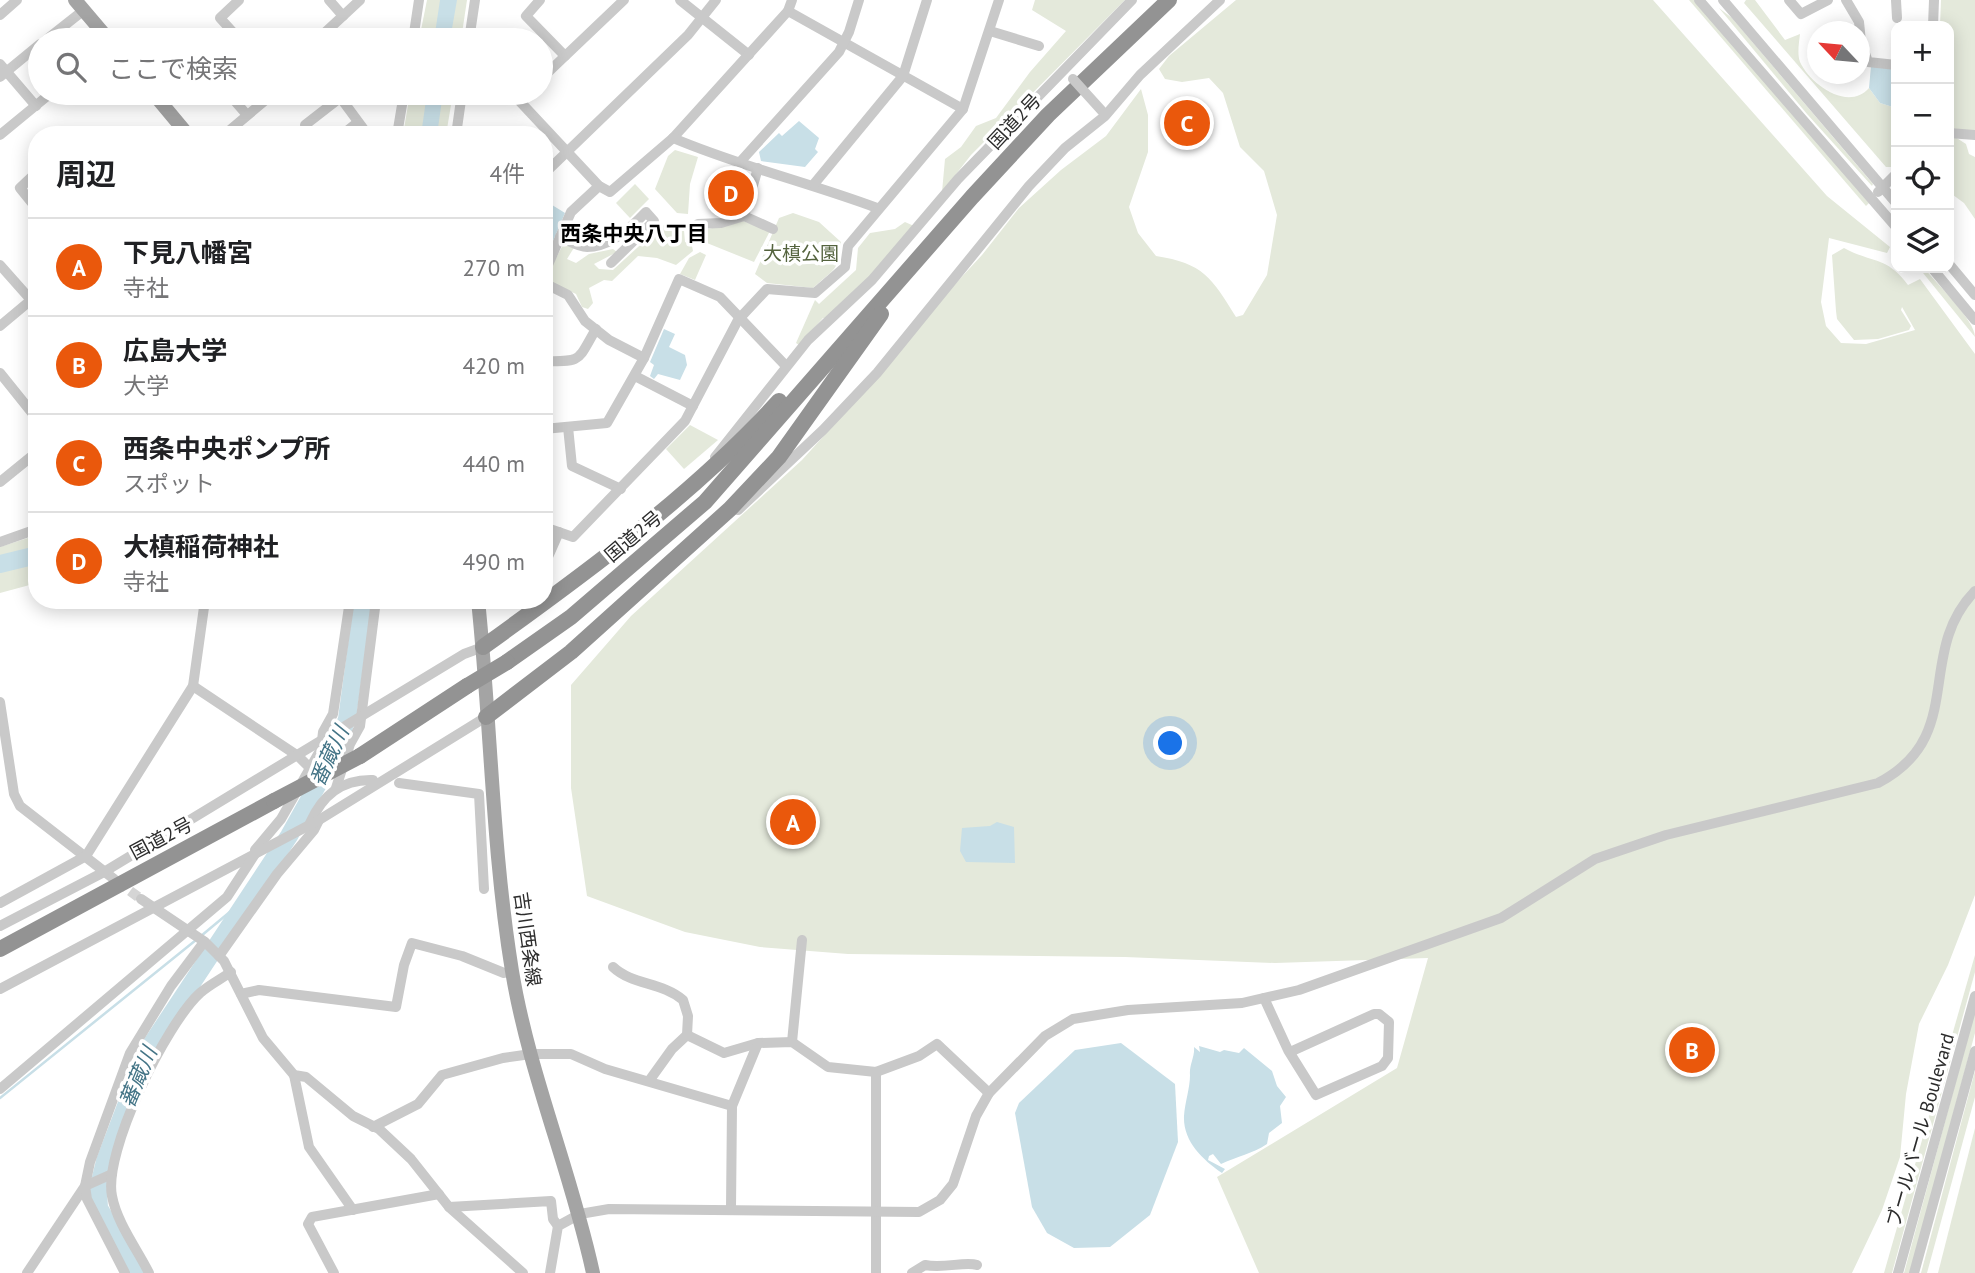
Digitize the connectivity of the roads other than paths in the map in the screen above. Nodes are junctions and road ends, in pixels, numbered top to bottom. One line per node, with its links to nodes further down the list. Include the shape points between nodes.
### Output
1 (17, 0): 29 (street)
2 (240, 0): 36 (street, via 220,18)
3 (329, 0): 30 (street)
4 (360, 0): 30 (street)
5 (419, 0): 38 (street)
6 (475, 0): 39 (street)
7 (540, 0): 40 (street, via 526,16)
8 (624, 0): 47 (street)
9 (680, 0): 32 (street)
10 (716, 0): 32 (street)
11 (859, 0): 42 (street)
12 (927, 0): 52 (street)
13 (999, 0): 41 (street)
14 (1132, 0): 50 (street)
15 (1158, 0): 66 (highway)
16 (1169, 0): 66 (highway, 国道2号)
17 (1182, 0): 66 (highway)
18 (1220, 0): 64 (street)
19 (1699, 0): 28 (street)
20 (1722, 0): 28 (street); 89 (street)
21 (1790, 0): 22 (street, via 1801,14)
22 (1828, 0)
23 (1846, 0): 48 (street, via 1859,22 1868,62)
24 (1896, 0): 31 (street)
25 (1934, 0): 33 (street)
26 (79, 5): 34 (street); 35 (main road)
27 (790, 6): 42 (street); 46 (street)
28 (1707, 10): 92 (street)
29 (0, 15)
30 (343, 16): 37 (street)
31 (1897, 18)
32 (702, 19): 46 (street); 81 (street)
33 (1933, 21)
34 (57, 28)
35 (99, 28)
36 (229, 28)
37 (330, 28)
38 (414, 28)
39 (471, 28)
40 (538, 28)
41 (990, 31): 44 (street); 63 (street)
42 (844, 42): 52 (street); 82 (street)
43 (553, 44): 47 (street)
44 (1039, 46)
45 (28, 53): 51 (street)
46 (748, 55): 80 (street)
47 (565, 56): 49 (street)
48 (1891, 64)
49 (553, 68)
50 (1063, 68): 64 (street, bridge); 115 (street, via 958,178 872,280)
51 (2, 71): 53 (street)
52 (903, 76): 63 (street); 87 (street)
53 (28, 98)
54 (163, 105): 69 (main road)
55 (238, 105): 65 (street)
56 (259, 105): 65 (street)
57 (328, 105): 68 (street)
58 (346, 105): 67 (street)
59 (402, 105): 73 (street)
60 (460, 105): 74 (street)
61 (527, 105): 75 (street)
62 (36, 106): 77 (street)
63 (963, 109): 93 (street)
64 (1104, 114): 126 (street, via 1029,186 877,373 824,430 737,511)
65 (247, 115): 70 (street)
66 (1048, 115): 99 (highway, 国道2号)
67 (358, 122): 71 (street); 72 (street)
68 (305, 125)
69 (180, 126)
70 (234, 126)
71 (353, 126)
72 (361, 126)
73 (398, 126)
74 (457, 126)
75 (545, 126)
76 (1954, 133): 78 (street)
77 (0, 135)
78 (1975, 135)
79 (553, 136): 81 (street)
80 (673, 138): 82 (street); 88 (street, via 610,192)
81 (566, 151): 83 (street); 88 (street)
82 (741, 162): 84 (street)
83 (553, 165)
84 (758, 168): 87 (street); 94 (street)
85 (1891, 179): 89 (street)
86 (28, 180): 91 (street, via 20,188)
87 (814, 184): 93 (street)
88 (599, 186): 98 (street, via 571,212)
89 (1883, 188): 90 (street); 92 (street)
90 (1891, 197)
91 (28, 198)
92 (1871, 198): 95 (street)
93 (877, 208): 109 (street, via 848,246 845,267 815,293 767,289)
94 (744, 216): 96 (street); 97 (street)
95 (1891, 222)
96 (698, 224)
97 (773, 229)
98 (560, 237): 100 (street); 101 (street, via 587,247 630,228 646,212 654,221)
99 (936, 238): 125 (highway, via 767,415); 126 (highway, via 819,405); 166 (highway, 国道2号, bridge, via 705,502 571,617 359,756)
100 (553, 253)
101 (611, 262)
102 (0, 265): 106 (street)
103 (1954, 270): 107 (street)
104 (1936, 273): 111 (street)
105 (553, 288): 112 (street, via 568,295)
106 (28, 292)
107 (1975, 295)
108 (28, 302): 110 (street)
109 (741, 316): 113 (street, via 720,297 679,279); 115 (street); 118 (street)
110 (2, 320)
111 (1975, 320)
112 (596, 329): 113 (street); 114 (street, via 579,358)
113 (644, 358): 117 (street)
114 (553, 361)
115 (786, 366): 125 (street, via 713,459)
116 (0, 373): 119 (street)
117 (635, 376): 118 (street); 120 (street, via 607,423)
118 (693, 405): 124 (street, via 685,421)
119 (28, 408)
120 (568, 427): 121 (street); 124 (street, via 572,466)
121 (553, 428)
122 (28, 459): 123 (street)
123 (0, 482)
124 (621, 489): 129 (street, via 572,537)
125 (674, 499): 133 (highway)
126 (730, 509): 143 (highway, via 571,652)
127 (553, 530): 129 (street)
128 (28, 532): 130 (street)
129 (559, 532): 131 (street)
130 (0, 542)
131 (553, 546)
132 (1975, 591): 174 (street, via 1957,613 1948,634 1925,742 1897,774 1878,783 1666,835 1595,859 1480,927)
133 (553, 597)
134 (204, 609): 140 (street)
135 (349, 609): 144 (street, via 333,713)
136 (375, 609): 142 (street)
137 (479, 609): 139 (main road, 吉川西条線)
138 (536, 609): 139 (highway)
139 (483, 647): 142 (street); 143 (main road, 吉川西条線)
140 (193, 686): 145 (street); 155 (street)
141 (0, 704): 147 (street)
142 (362, 717): 144 (street); 151 (street)
143 (486, 717): 152 (street); 153 (main road, 吉川西条線)
144 (323, 740): 145 (street); 146 (street)
145 (298, 755): 146 (street); 156 (street)
146 (310, 770): 151 (street); 154 (street)
147 (12, 771): 148 (street); 155 (street, via 20,806)
148 (0, 777)
149 (373, 780): 151 (street)
150 (399, 783): 153 (street, via 479,794)
151 (336, 785): 152 (street)
152 (314, 821): 154 (street); 167 (street, via 314,831)
153 (487, 828): 158 (street); 169 (main road, 吉川西条線)
154 (254, 853): 161 (street); 163 (street, via 227,897)
155 (86, 856): 156 (street); 160 (street)
156 (104, 872): 157 (street); 162 (street)
157 (114, 879)
158 (484, 889)
159 (141, 899): 161 (street)
160 (0, 903)
161 (151, 909): 163 (street); 171 (street)
162 (0, 926)
163 (186, 931): 165 (street); 184 (street)
164 (802, 940): 176 (street)
165 (203, 941): 167 (street); 189 (street, via 130,1053)
166 (0, 949)
167 (218, 955): 170 (street)
168 (613, 967): 175 (street, via 683,1000)
169 (512, 971): 172 (street, via 504,973 412,943 396,1007 259,990); 180 (main road, 吉川西条線)
170 (231, 972): 172 (street); 188 (street, via 199,994 149,1066)
171 (0, 989)
172 (241, 994): 182 (street, via 263,1038)
173 (1975, 996): 207 (street, ブールバール Boulevard)
174 (1264, 998): 179 (street); 185 (street, via 1128,1010 1073,1020 1045,1036)
175 (687, 1035): 177 (street, via 724,1053); 183 (street)
176 (792, 1042): 177 (street); 181 (street, via 828,1067)
177 (758, 1043): 186 (street)
178 (1975, 1051): 208 (street)
179 (1290, 1052): 179 (street, via 1316,1095 1382,1066 1388,1058 1389,1022 1374,1014)
180 (531, 1054): 183 (street, via 571,1054); 187 (street, via 442,1075 418,1104); 194 (main road, 吉川西条線)
181 (876, 1072): 185 (street, via 937,1044); 195 (street)
182 (293, 1075): 187 (street, via 306,1077); 193 (street, via 306,1142)
183 (649, 1081): 186 (street)
184 (0, 1089)
185 (989, 1093): 195 (street, via 948,1192 919,1212)
186 (732, 1106): 192 (street)
187 (373, 1127): 190 (street, via 411,1159)
188 (110, 1174): 189 (street); 201 (street, via 116,1211)
189 (86, 1185): 199 (street); 200 (street, via 92,1214)
190 (439, 1194): 191 (street); 193 (street)
191 (449, 1207): 196 (street, via 551,1201); 198 (street)
192 (731, 1208): 194 (street); 195 (street)
193 (353, 1210): 202 (street, via 309,1220)
194 (580, 1213): 196 (street); 204 (main road, 吉川西条線)
195 (877, 1213): 205 (street)
196 (558, 1226): 203 (street)
197 (977, 1265): 206 (street, via 925,1265)
198 (517, 1271)
199 (27, 1273)
200 (125, 1273)
201 (149, 1273)
202 (334, 1273)
203 (550, 1273)
204 (593, 1273)
205 (876, 1273)
206 (912, 1273)
207 (1898, 1273)
208 (1914, 1273)

